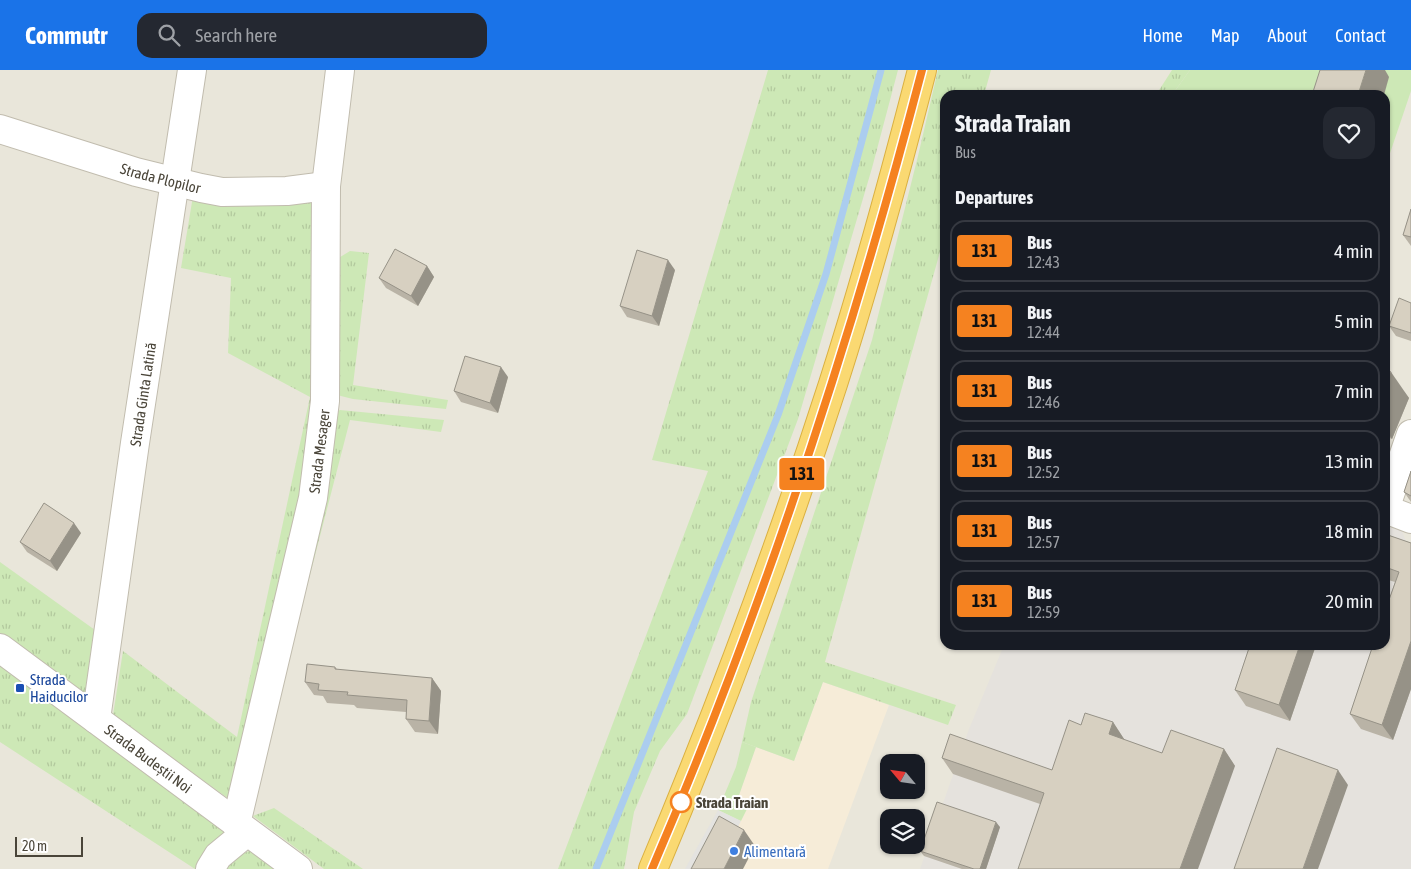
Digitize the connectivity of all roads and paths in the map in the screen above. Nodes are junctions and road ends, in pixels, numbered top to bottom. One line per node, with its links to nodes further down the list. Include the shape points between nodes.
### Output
1 (192, 70): 5 (street, Strada Ginta Latină)
2 (340, 70): 6 (street, Strada Mesager)
3 (922, 70): 16 (highway, via 833,383 776,552 729,681)
4 (0, 129): 5 (street, Strada Plopilor)
5 (176, 183): 6 (street, Strada Plopilor, via 222,192 287,191); 12 (street, Strada Ginta Latină)
6 (326, 186): 13 (street, Strada Mesager, via 325,401 313,498)
7 (1411, 434): 8 (street)
8 (1390, 495)
9 (1390, 511): 10 (street)
10 (1411, 519)
11 (0, 648): 12 (street, Strada Budeștii Noi)
12 (96, 720): 13 (street, Strada Budeștii Noi)
13 (241, 828): 14 (street); 15 (street, Strada Budeștii Noi)
14 (210, 869)
15 (298, 869)
16 (652, 869)

